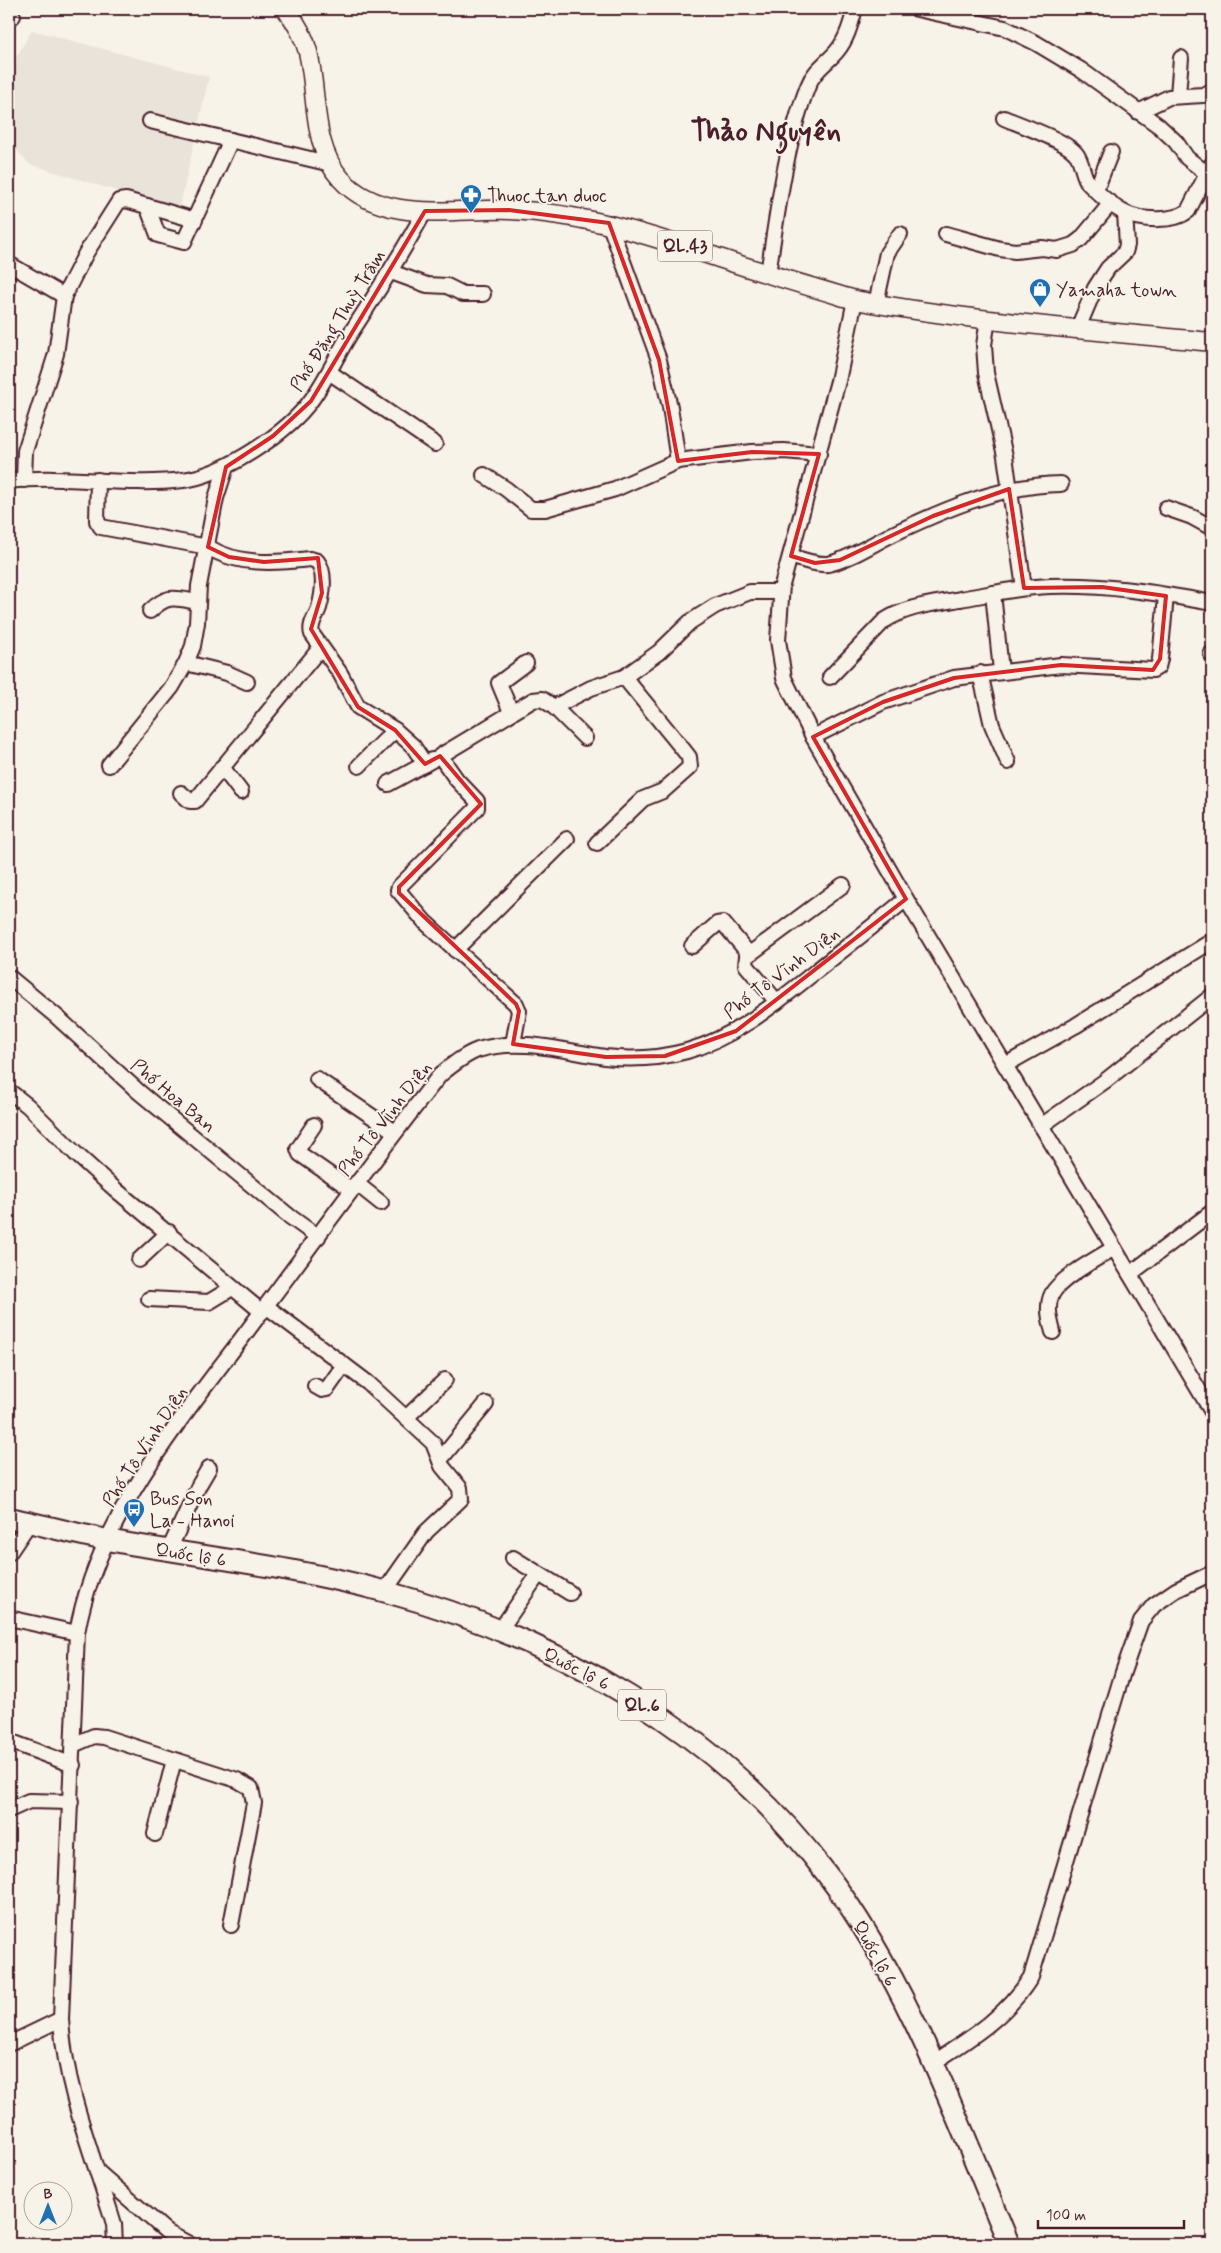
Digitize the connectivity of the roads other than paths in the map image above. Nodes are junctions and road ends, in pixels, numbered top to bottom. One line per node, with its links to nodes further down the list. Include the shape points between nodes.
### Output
1 (286, 9): 12 (main road, QL.43, via 299,28 308,53 321,138)
2 (855, 9): 25 (street, via 845,39 808,85 777,213)
3 (918, 9): 7 (street, via 1005,28 1018,34 1081,70)
4 (1181, 58): 6 (street)
5 (1212, 91): 6 (street, via 1202,95)
6 (1178, 95): 7 (street)
7 (1138, 112): 13 (street, via 1168,134 1187,158)
8 (1004, 118): 14 (street, via 1073,150 1078,156 1084,179)
9 (150, 121): 10 (street)
10 (231, 140): 12 (street); 19 (street)
11 (1111, 152): 14 (street)
12 (330, 164): 17 (main road, QL.43, via 342,181 372,200)
13 (1209, 169): 18 (street, via 1193,204 1182,216 1140,218)
14 (1096, 190): 15 (street)
15 (1111, 203): 18 (street); 22 (street, via 1081,239 1057,250 1000,249)
16 (147, 206): 19 (street); 19 (street, via 160,237 184,242); 27 (street, via 120,201 86,252)
17 (425, 211): 20 (main road, QL.43, via 523,211); 24 (street, Phố Đặng Thuỳ Trâm)
18 (1125, 214): 31 (street, via 1125,252 1103,275)
19 (195, 220)
20 (609, 223): 25 (main road, QL.43); 36 (street, via 659,360)
21 (900, 234): 29 (street, via 887,253)
22 (946, 234)
23 (9, 264): 27 (street)
24 (391, 272): 26 (street, via 427,285 447,286 463,294); 33 (street, Phố Đặng Thuỳ Trâm)
25 (768, 274): 28 (main road, QL.43)
26 (482, 294)
27 (64, 296): 40 (street, via 56,354 25,451)
28 (856, 300): 29 (main road, QL.43); 35 (street)
29 (876, 304): 30 (main road, QL.43)
30 (988, 319): 31 (main road, QL.43); 44 (street, via 984,345 986,373)
31 (1078, 328): 32 (main road, QL.43)
32 (1212, 342)
33 (329, 372): 34 (street); 37 (street, Phố Đặng Thuỳ Trâm, via 299,414)
34 (435, 444)
35 (819, 454): 36 (street, via 752,452); 49 (street)
36 (678, 461): 39 (street, via 615,488 545,509 531,509)
37 (226, 467): 38 (street, Phố Đặng Thuỳ Trâm); 45 (street)
38 (204, 475): 41 (street, Phố Đặng Thuỳ Trâm, via 161,482); 45 (street)
39 (484, 475)
40 (24, 480): 41 (street, Phố Đặng Thuỳ Trâm); 42 (street, Phố Đặng Thuỳ Trâm)
41 (98, 480): 48 (street, via 97,521 101,527)
42 (9, 482)
43 (1061, 484): 44 (street)
44 (1009, 488): 49 (street, via 933,516 828,564 815,564); 50 (street)
45 (216, 498): 48 (street)
46 (1166, 508): 47 (street)
47 (1212, 528)
48 (208, 547): 54 (street); 57 (street, via 238,559 317,561 322,574 322,593 311,629)
49 (790, 556): 51 (street)
50 (1024, 588): 52 (street); 53 (street, via 1102,587)
51 (781, 592): 63 (street, via 750,592 715,606 690,622 659,652); 68 (street, via 779,660 784,678)
52 (993, 594): 60 (street); 62 (street, via 901,610 884,621)
53 (1166, 596): 55 (street); 60 (street, via 1160,659 1158,667 1153,670 1080,664)
54 (198, 602): 56 (street, via 169,598); 58 (street, via 193,646)
55 (1212, 603)
56 (150, 611)
57 (321, 648): 67 (street, via 340,673 358,707); 75 (street)
58 (186, 663): 64 (street, via 228,673); 73 (street, via 172,687)
59 (526, 663): 66 (street, via 500,683)
60 (1001, 671): 61 (street)
61 (980, 673): 68 (street, via 910,691 864,710); 71 (street, via 992,725)
62 (830, 677)
63 (624, 678): 65 (street, via 591,688); 80 (street, via 682,748 690,767 663,791 643,799)
64 (247, 682)
65 (554, 706): 66 (street, via 542,699 533,700); 69 (street)
66 (511, 712): 70 (street)
67 (395, 730): 72 (street, via 413,746); 74 (street)
68 (813, 737): 82 (street)
69 (584, 738)
70 (440, 756): 72 (street); 85 (street, via 477,801 477,808 398,890)
71 (1008, 762)
72 (425, 764): 76 (street)
73 (108, 765)
74 (359, 766)
75 (222, 767): 77 (street); 78 (street, via 195,801)
76 (388, 784)
77 (241, 792)
78 (181, 793)
79 (567, 839): 85 (street)
80 (597, 843)
81 (843, 885): 86 (street)
82 (906, 899): 89 (street, Phố Tô Vĩnh Diện); 91 (street)
83 (1212, 941): 91 (street, via 1075,1026)
84 (692, 946): 86 (street, via 717,924 723,923)
85 (455, 950): 90 (street, via 516,1004 519,1011)
86 (749, 954): 89 (street, via 746,964)
87 (9, 977): 101 (street, Phố Hoa Ban, via 139,1092)
88 (1212, 996): 95 (street, via 1105,1081)
89 (777, 1002): 90 (street, Phố Tô Vĩnh Diện, via 736,1031 665,1056 606,1057)
90 (513, 1044): 96 (street, Phố Tô Vĩnh Diện, via 476,1051 453,1064 440,1074)
91 (1005, 1065): 95 (street)
92 (317, 1079): 96 (street)
93 (9, 1091): 100 (street, via 74,1153)
94 (314, 1125): 97 (street, via 300,1144 300,1154)
95 (1041, 1126): 102 (street)
96 (395, 1132): 97 (street, Phố Tô Vĩnh Diện)
97 (354, 1186): 98 (street); 101 (street, Phố Tô Vĩnh Diện)
98 (382, 1203)
99 (1212, 1212): 104 (street)
100 (169, 1232): 103 (street); 105 (street)
101 (318, 1237): 107 (street, Phố Tô Vĩnh Diện)
102 (1114, 1248): 104 (street); 108 (street, via 1052,1293 1049,1309)
103 (138, 1260)
104 (1130, 1274): 113 (street)
105 (232, 1288): 106 (street, via 209,1302); 107 (street)
106 (149, 1299)
107 (264, 1309): 109 (street); 119 (street, Phố Tô Vĩnh Diện, via 179,1422 140,1480)
108 (1053, 1332)
109 (344, 1365): 111 (street, via 327,1389); 114 (street)
110 (445, 1380): 114 (street)
111 (315, 1386)
112 (486, 1404): 115 (street)
113 (1212, 1412)
114 (406, 1418): 115 (street, via 433,1443)
115 (440, 1460): 125 (street, via 444,1470 460,1488 461,1499 426,1532)
116 (210, 1468): 120 (street)
117 (9, 1518): 118 (highway, Quốc lộ 6 / QL.6)
118 (30, 1522): 119 (highway, Quốc lộ 6 / QL.6); 121 (street)
119 (107, 1540): 120 (highway, Quốc lộ 6 / QL.6); 129 (street, Phố Tô Vĩnh Diện, via 86,1594)
120 (169, 1550): 125 (highway, Quốc lộ 6 / QL.6, via 262,1565)
121 (9, 1553)
122 (513, 1558): 124 (street)
123 (1212, 1573): 140 (street, via 1176,1590 1154,1605 1141,1621 1031,1977 1000,2016)
124 (538, 1575): 126 (street); 128 (street)
125 (384, 1592): 128 (highway, Quốc lộ 6 / QL.6)
126 (570, 1593)
127 (9, 1618): 129 (street)
128 (500, 1630): 140 (highway, Quốc lộ 6 / QL.6, via 591,1673 673,1725 770,1809 827,1873 852,1911 886,1967)
129 (77, 1633): 131 (street, Phố Tô Vĩnh Diện)
130 (9, 1740): 133 (street)
131 (73, 1745): 132 (street, via 98,1736); 133 (street, Phố Tô Vĩnh Diện)
132 (174, 1760): 136 (street); 137 (street, via 243,1782 253,1792 254,1803)
133 (73, 1765): 134 (street, Phố Tô Vĩnh Diện)
134 (71, 1802): 135 (street, via 29,1801); 138 (street, Phố Tô Vĩnh Diện)
135 (9, 1810)
136 (154, 1834)
137 (231, 1925)
138 (61, 2019): 139 (street); 141 (street, Phố Tô Vĩnh Diện, via 63,2052 73,2095)
139 (9, 2044)
140 (933, 2063): 144 (highway, Quốc lộ 6 / QL.6)
141 (98, 2172): 142 (street, Phố Tô Vĩnh Diện, via 114,2224); 143 (street, via 168,2234)
142 (115, 2244)
143 (189, 2244)
144 (1009, 2244)

